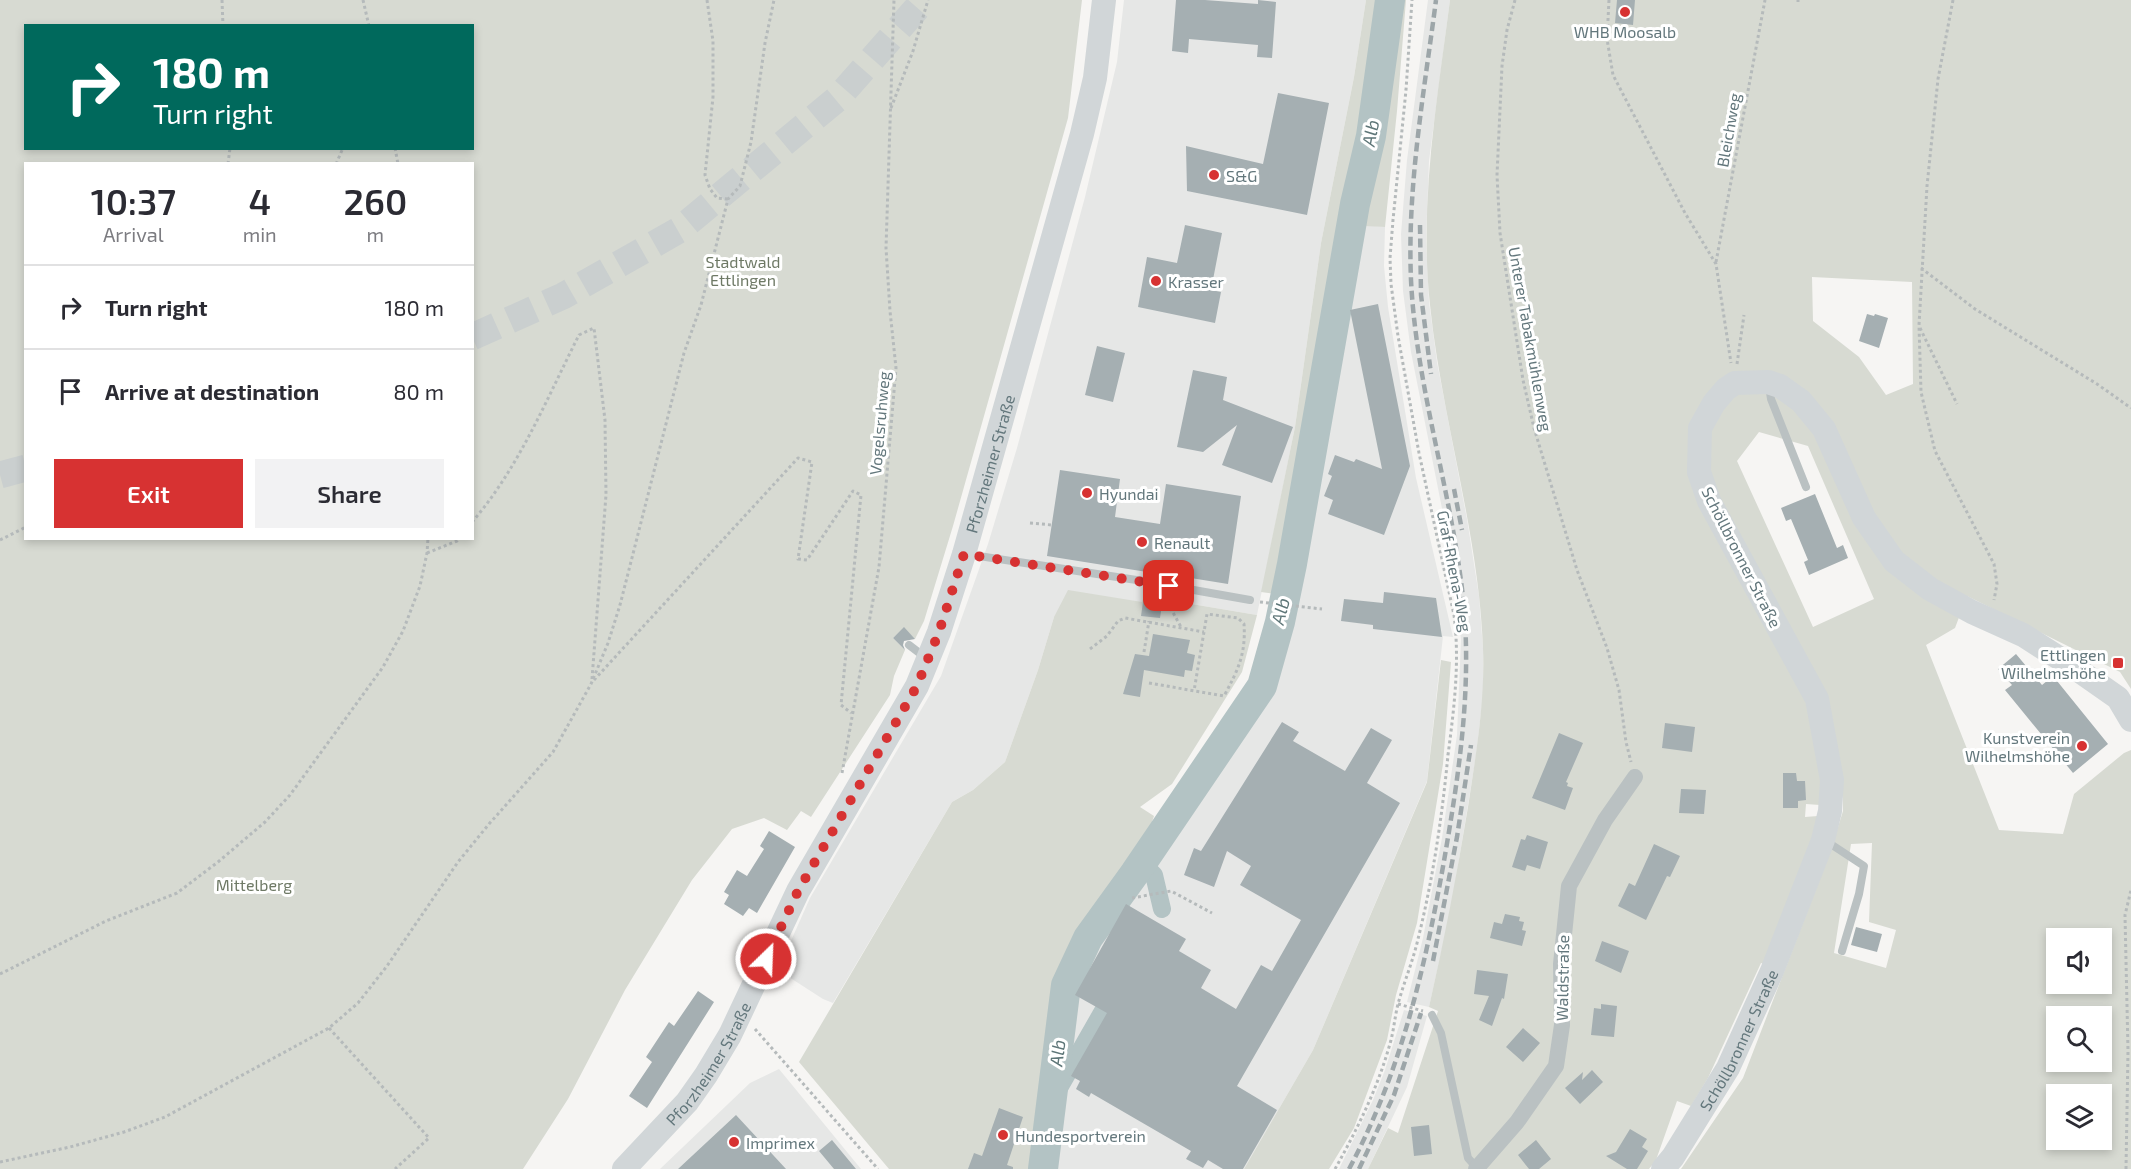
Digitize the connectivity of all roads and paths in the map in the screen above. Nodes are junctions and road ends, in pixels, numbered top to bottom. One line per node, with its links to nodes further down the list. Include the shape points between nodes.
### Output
1 (222, 0): 13 (path)
2 (363, 0): 14 (path)
3 (707, 0): 16 (path, via 713,41 713,97 705,175 717,198)
4 (774, 0): 16 (path, via 751,142 740,186)
5 (894, 0): 15 (path, Vogelsruhweg)
6 (928, 0): 15 (path)
7 (1104, 0): 34 (main road, Pforzheimer Straße, via 1095,78 1082,134)
8 (1412, 0): 60 (path, Graf-Rhena-Weg, via 1391,284 1419,453 1456,635 1445,790 1419,939)
9 (1515, 0): 53 (path, Unterer Tabakmühlenweg, via 1502,66 1497,175 1500,233 1534,428 1577,570 1607,648)
10 (1609, 0): 17 (path, via 1607,39 1613,75)
11 (1765, 0): 17 (path, Bleichweg)
12 (1953, 0): 18 (path, via 1938,79)
13 (223, 24)
14 (369, 24)
15 (889, 113): 50 (path, Vogelsruhweg, via 886,248 896,368 879,567)
16 (728, 199): 48 (path, via 678,375 620,605)
17 (1716, 264): 22 (path)
18 (1921, 268): 20 (path); 24 (path, via 1975,309)
19 (1744, 315): 22 (path)
20 (1918, 325): 23 (path); 39 (path, via 1921,392 1935,451 1994,564 1997,584)
21 (1768, 382): 22 (main road); 25 (lane); 39 (main road, via 1802,401 1824,429 1864,518 1894,561 1930,589)
22 (1735, 383): 54 (main road, Schöllbronner Straße, via 1714,403 1701,428 1699,472 1709,501 1817,699 1832,780)
23 (1957, 404)
24 (2131, 408)
25 (1806, 487)
26 (474, 520): 48 (path, via 513,464 579,335 594,328 605,420 606,495)
27 (1030, 522): 28 (path)
28 (1052, 525)
29 (24, 528): 30 (path)
30 (0, 540)
31 (428, 540): 33 (path)
32 (458, 540): 33 (path)
33 (427, 553): 59 (path, via 403,632 383,667 266,822 177,892 106,921)
34 (964, 554): 35 (lane); 46 (main road, Pforzheimer Straße)
35 (1169, 586): 36 (lane); 41 (path, via 1168,604)
36 (1250, 600)
37 (1275, 604): 38 (path)
38 (1322, 609)
39 (1987, 619): 51 (main road, via 2023,635 2086,675 2118,698)
40 (1149, 621): 41 (path); 44 (path, via 1118,621); 45 (path)
41 (1181, 627): 42 (path)
42 (1204, 632): 49 (path); 49 (path, via 1207,614 1238,618 1244,624 1245,644 1239,669 1224,696)
43 (909, 645): 46 (lane)
44 (1090, 649)
45 (1144, 652)
46 (928, 660): 66 (main road, Pforzheimer Straße, via 906,707 798,891 730,1035 706,1076)
47 (1149, 683): 49 (path)
48 (591, 684): 50 (path, via 798,458 812,462 798,559 807,561 853,491 861,495 841,705); 63 (path, via 554,752 458,862 358,1003)
49 (1194, 691)
50 (852, 714): 52 (path, Vogelsruhweg)
51 (2131, 720)
52 (842, 773)
53 (1635, 777): 69 (street, Waldstraße, via 1605,820 1569,886 1561,964 1562,1025 1556,1066 1517,1122)
54 (1823, 840): 58 (lane, via 1864,866); 70 (main road, Schöllbronner Straße, via 1776,961 1728,1068)
55 (2131, 890): 71 (path, via 2126,915)
56 (1132, 898): 57 (path, via 1171,891)
57 (1212, 913)
58 (1842, 951)
59 (0, 974)
60 (1398, 1004): 61 (path); 68 (path, Graf-Rhena-Weg, via 1382,1068 1351,1142)
61 (1432, 1015): 69 (lane, via 1441,1033 1468,1158)
62 (750, 1024): 67 (path)
63 (329, 1028): 64 (path, via 165,1117 124,1132); 65 (path, via 429,1138)
64 (0, 1162)
65 (395, 1169)
66 (624, 1169)
67 (878, 1169)
68 (1335, 1169)
69 (1476, 1169)
70 (1663, 1169)
71 (2126, 1169)

